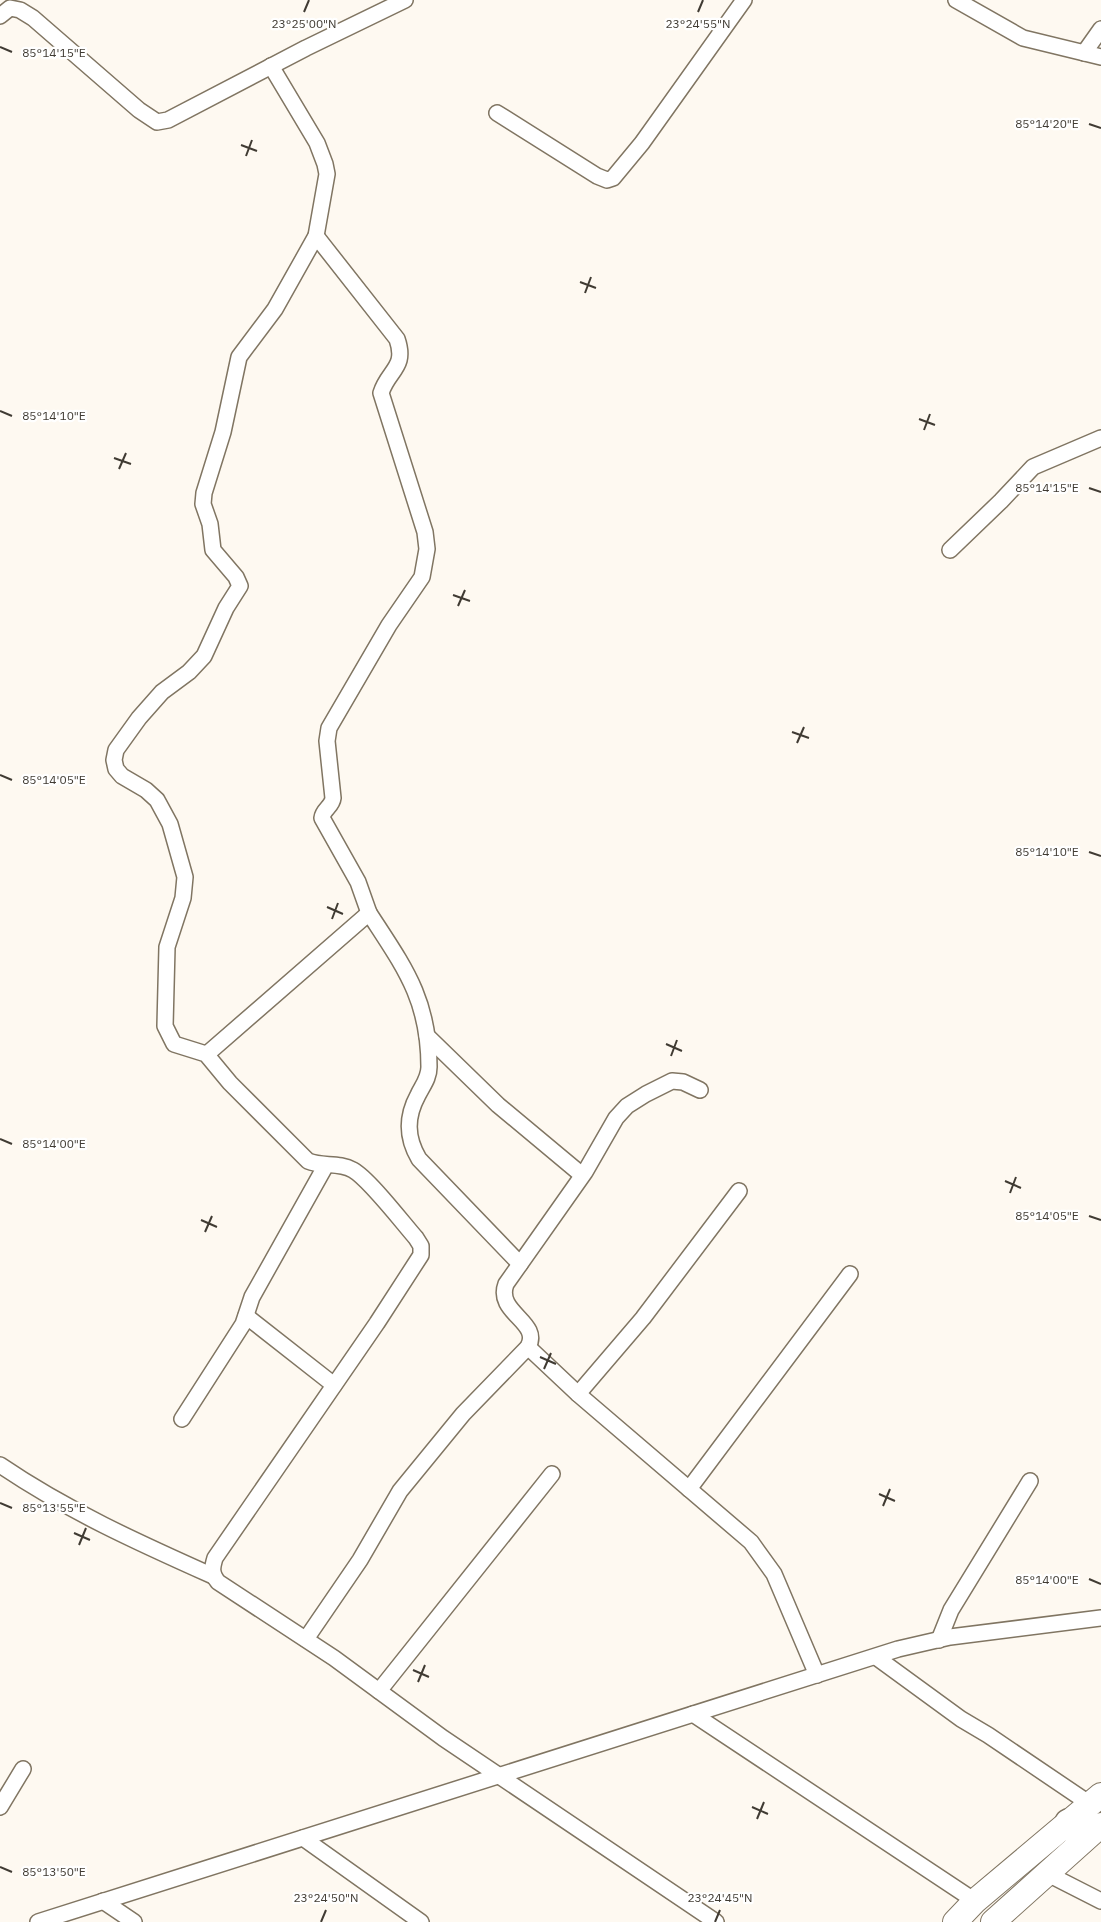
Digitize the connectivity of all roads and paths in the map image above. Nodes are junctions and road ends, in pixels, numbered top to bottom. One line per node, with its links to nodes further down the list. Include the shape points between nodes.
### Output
1 (405, 0): 8 (street)
2 (744, 0): 9 (street, via 642,143 613,178 607,180 597,176)
3 (956, 0): 6 (street, via 1022,38)
4 (0, 16): 8 (street, via 10,8 20,10 157,122 168,120)
5 (1101, 28): 6 (street)
6 (1084, 53): 7 (street)
7 (1101, 57)
8 (271, 66): 10 (street, via 317,143 325,164 327,174)
9 (497, 113)
10 (316, 236): 13 (street, via 397,339 400,361 381,393 426,532 427,549 422,577 380,640 329,728 327,741 333,798 322,818 358,882); 15 (street, via 275,309 239,357 223,432 204,493 203,504 210,524 213,550 240,586 204,656 162,692 139,718 116,750 114,760 122,776 157,800 170,824 185,887 166,952 165,1026 174,1044)
11 (1101, 438): 12 (street, via 1032,467)
12 (950, 550)
13 (369, 913): 14 (street, via 414,984); 15 (street)
14 (427, 1036): 18 (street, via 498,1104); 20 (street, via 428,1076 409,1118 411,1145 419,1159)
15 (207, 1054): 17 (street, via 230,1083 308,1161)
16 (700, 1090): 18 (street, via 683,1082 672,1082 627,1106 616,1118)
17 (326, 1164): 22 (street, via 252,1297); 24 (street, via 354,1170 421,1246 418,1262)
18 (582, 1175): 20 (street)
19 (739, 1191): 25 (street, via 643,1318)
20 (520, 1264): 23 (street, via 503,1293 505,1301 531,1335)
21 (850, 1274): 30 (street)
22 (246, 1316): 24 (street); 26 (street)
23 (528, 1347): 25 (street); 33 (street, via 463,1414 400,1490 360,1560)
24 (334, 1385): 31 (street, via 215,1558)
25 (578, 1394): 30 (street)
26 (182, 1419)
27 (0, 1465): 31 (street, via 47,1496)
28 (552, 1474): 37 (street)
29 (1030, 1481): 34 (street, via 951,1610)
30 (690, 1489): 36 (street, via 761,1554 774,1574)
31 (213, 1576): 33 (street)
32 (1101, 1618): 34 (street)
33 (306, 1639): 37 (street)
34 (939, 1640): 35 (street)
35 (876, 1656): 36 (street); 41 (street, via 961,1719)
36 (818, 1675): 38 (street)
37 (378, 1691): 40 (street)
38 (693, 1714): 40 (street); 48 (street)
39 (23, 1769): 42 (street)
40 (500, 1776): 45 (street); 53 (street)
41 (1096, 1799): 44 (main road)
42 (0, 1807)
43 (1101, 1825): 44 (main road)
44 (1075, 1832): 46 (main road); 48 (main road)
45 (303, 1838): 47 (street); 52 (street)
46 (1046, 1873): 49 (street); 55 (main road)
47 (103, 1901): 50 (street); 51 (street)
48 (974, 1901): 54 (main road)
49 (1101, 1901)
50 (38, 1922)
51 (134, 1922)
52 (421, 1922)
53 (716, 1922)
54 (954, 1922)
55 (993, 1922)

